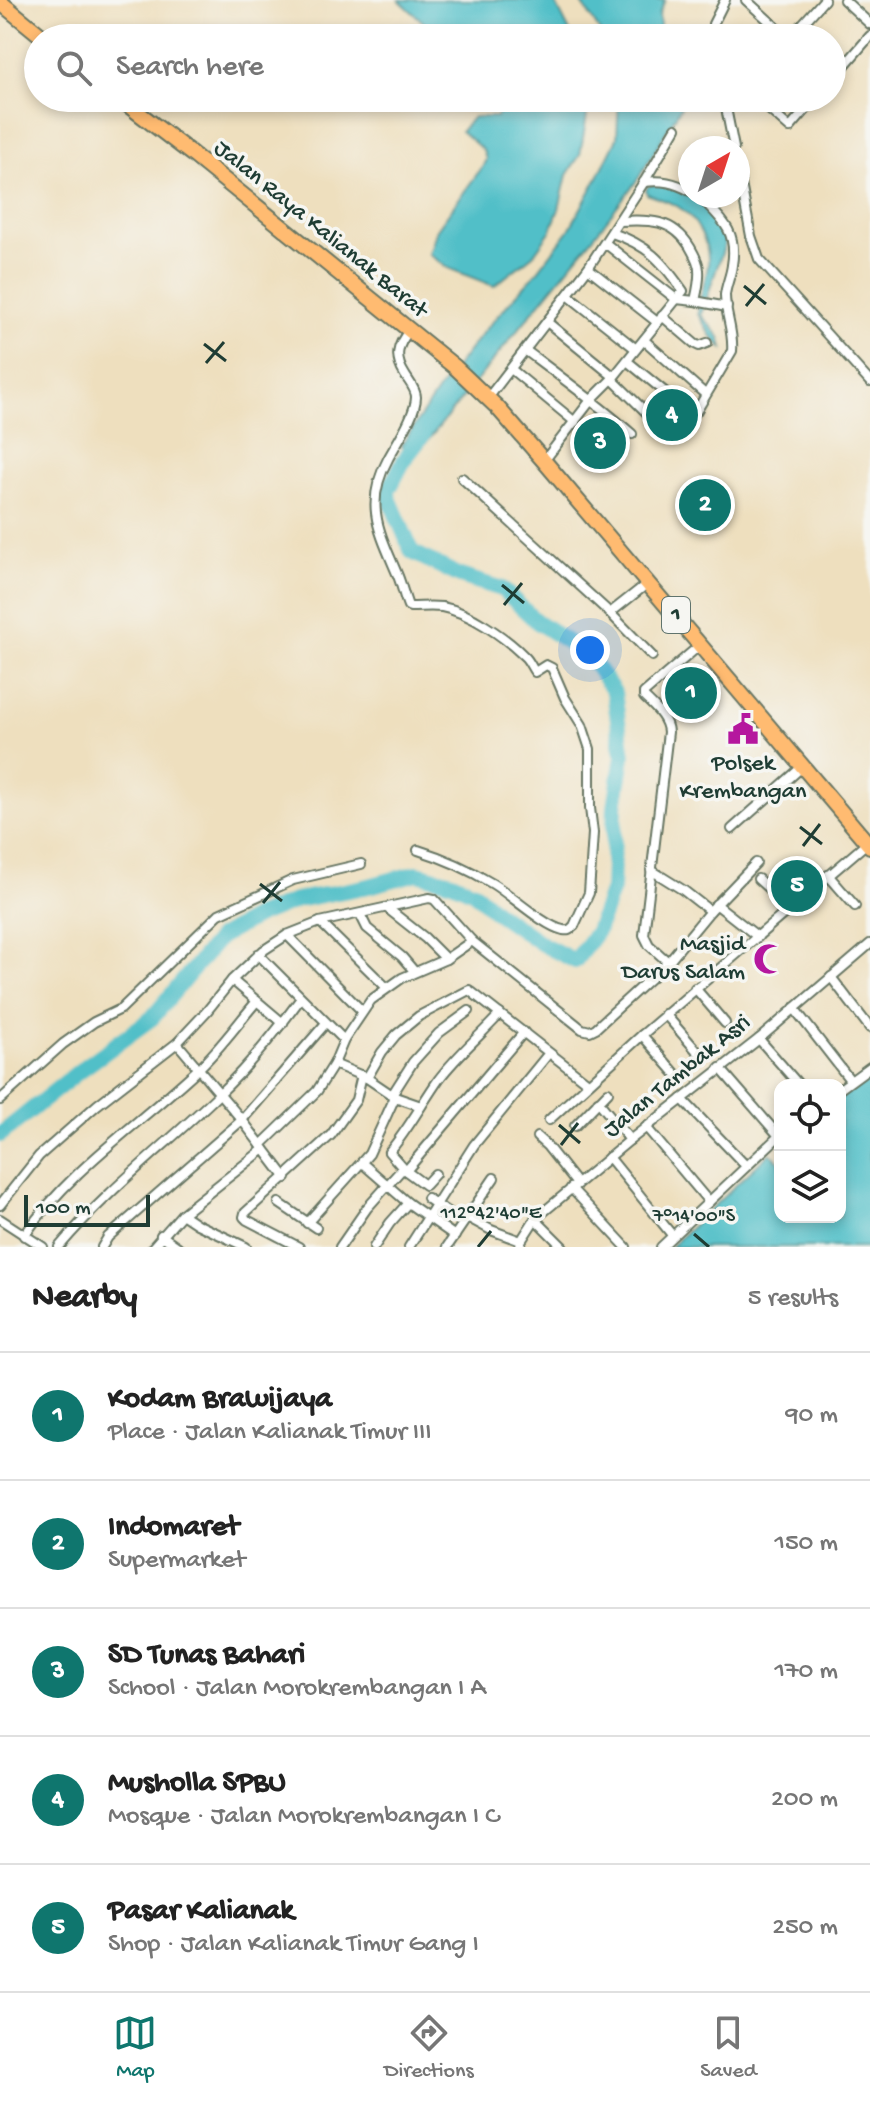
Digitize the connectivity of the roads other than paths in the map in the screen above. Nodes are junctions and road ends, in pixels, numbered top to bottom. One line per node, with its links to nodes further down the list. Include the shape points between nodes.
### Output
1 (725, 0): 7 (street)
2 (746, 0): 8 (street)
3 (824, 0): 9 (street)
4 (844, 0): 10 (street)
5 (0, 2): 6 (highway)
6 (27, 24)
7 (713, 24)
8 (773, 24)
9 (802, 24)
10 (870, 24)
11 (870, 36): 12 (street)
12 (846, 63)
13 (137, 112): 33 (highway, Jalan Raya Kalianak Barat / 1)
14 (727, 112): 18 (street)
15 (772, 112): 16 (street, via 790,128)
16 (804, 112)
17 (676, 128): 19 (street)
18 (732, 136)
19 (644, 182): 20 (street); 23 (street)
20 (678, 185)
21 (710, 208): 30 (street, via 732,235)
22 (746, 208): 41 (street, via 759,259)
23 (619, 221): 24 (street); 29 (street, via 660,222 680,233 697,261)
24 (612, 233): 25 (street); 28 (street, via 642,246 670,270 683,291)
25 (605, 243): 26 (street); 28 (street)
26 (588, 268): 27 (street); 31 (street)
27 (568, 295): 32 (street); 36 (street)
28 (676, 299): 29 (street); 31 (street)
29 (697, 302): 30 (street)
30 (727, 307): 43 (street, via 732,351)
31 (659, 319): 34 (street); 35 (street, via 695,344)
32 (547, 322): 37 (street); 40 (street)
33 (409, 331): 42 (highway, Jalan Raya Kalianak Barat / 1); 57 (street, via 398,346 398,357 416,397 374,499 384,544 410,607 458,612 515,648 535,672 546,665 552,668 590,749 589,893 574,926 565,930 481,877)
34 (644, 340): 36 (street); 43 (street)
35 (707, 343)
36 (636, 349): 38 (street)
37 (525, 350): 39 (street); 44 (street)
38 (627, 361): 40 (street); 43 (street, via 687,412 694,414)
39 (511, 369): 42 (street); 46 (street)
40 (612, 378): 44 (street); 45 (street)
41 (870, 382)
42 (485, 394): 48 (highway, 1)
43 (705, 394)
44 (591, 400): 46 (street); 47 (street)
45 (650, 416)
46 (575, 422): 48 (street)
47 (632, 434)
48 (544, 461): 50 (highway, 1)
49 (462, 478): 51 (street)
50 (648, 583): 51 (street); 52 (highway, 1)
51 (610, 613): 53 (street)
52 (700, 645): 54 (highway, 1); 60 (street, via 644,693 668,724)
53 (652, 656)
54 (803, 766): 55 (street); 56 (highway, 1)
55 (732, 829)
56 (869, 844): 61 (street)
57 (418, 850)
58 (756, 863): 65 (street)
59 (361, 864): 113 (street, via 293,880 219,914 121,1009 63,1044)
60 (651, 870): 65 (street); 75 (street, via 644,935)
61 (828, 875): 63 (street); 66 (street)
62 (758, 879): 66 (street)
63 (855, 906)
64 (387, 908): 67 (street); 71 (street, via 434,899); 74 (street)
65 (713, 908): 70 (street); 75 (street)
66 (790, 908): 70 (street)
67 (360, 914): 68 (street); 76 (street, via 367,928)
68 (320, 922): 69 (street); 79 (street)
69 (287, 935): 73 (street); 84 (street)
70 (758, 937): 80 (street)
71 (472, 941): 74 (street); 75 (street, via 586,1030 596,1028)
72 (870, 944): 77 (street, Jalan Tambak Asri)
73 (258, 954): 78 (street); 81 (street)
74 (446, 959): 76 (street)
75 (668, 962)
76 (414, 971): 79 (street)
77 (831, 977): 83 (street, Jalan Tambak Asri); 91 (street)
78 (232, 980): 82 (street); 96 (street)
79 (387, 988): 84 (street)
80 (695, 988): 87 (street); 90 (street)
81 (301, 998): 88 (street); 89 (street)
82 (257, 1001): 88 (street); 102 (street)
83 (794, 1008): 94 (street, Jalan Tambak Asri); 106 (street)
84 (362, 1011): 95 (street)
85 (469, 1011): 111 (street, via 413,1062)
86 (500, 1014): 92 (street); 104 (street, via 469,990 419,1016 396,1035); 115 (street, via 451,1064)
87 (665, 1014): 93 (street); 97 (street)
88 (283, 1023): 110 (street)
89 (326, 1023): 95 (street); 116 (street)
90 (725, 1023)
91 (870, 1028)
92 (524, 1032): 98 (street); 128 (street)
93 (642, 1035): 103 (street); 107 (street)
94 (759, 1039): 101 (street, Jalan Tambak Asri); 105 (street)
95 (344, 1040): 99 (street)
96 (177, 1043): 102 (street); 139 (street, via 39,1156)
97 (697, 1051)
98 (549, 1053): 107 (street); 138 (street, via 474,1145)
99 (334, 1064): 104 (street); 124 (street, via 317,1091)
100 (870, 1067): 106 (street)
101 (720, 1068): 112 (street, Jalan Tambak Asri); 120 (street)
102 (198, 1069): 110 (street); 150 (street, via 67,1182)
103 (675, 1073)
104 (364, 1077): 111 (street); 130 (street, via 356,1100 331,1135)
105 (794, 1079)
106 (850, 1080): 108 (street)
107 (588, 1083): 117 (street)
108 (846, 1084)
109 (608, 1092): 114 (street)
110 (220, 1094): 116 (street); 154 (street, via 124,1178)
111 (393, 1096): 115 (street); 126 (street, via 383,1128)
112 (682, 1099): 119 (street, Jalan Tambak Asri); 127 (street)
113 (0, 1100)
114 (598, 1101): 118 (street); 122 (street)
115 (421, 1106): 128 (street, via 389,1152)
116 (242, 1120): 124 (street); 155 (street)
117 (549, 1120)
118 (575, 1126)
119 (646, 1127): 122 (street, Jalan Tambak Asri); 135 (street)
120 (774, 1128)
121 (537, 1137): 133 (street)
122 (630, 1140): 125 (street, Jalan Tambak Asri)
123 (774, 1140): 127 (street)
124 (262, 1147): 130 (street); 140 (street)
125 (609, 1157): 133 (street, Jalan Tambak Asri); 149 (street)
126 (362, 1163): 132 (street); 146 (street)
127 (746, 1166): 135 (street)
128 (404, 1170): 129 (street, via 425,1185); 132 (street)
129 (435, 1174)
130 (286, 1178): 159 (street, via 244,1217)
131 (494, 1178): 143 (street)
132 (387, 1186): 137 (street); 160 (street)
133 (574, 1186): 145 (street, Jalan Tambak Asri); 165 (street)
134 (427, 1198): 138 (street)
135 (709, 1202): 149 (street)
136 (279, 1203): 146 (street)
137 (408, 1203): 142 (street); 161 (street)
138 (436, 1204): 141 (street); 142 (street)
139 (0, 1205)
140 (182, 1214): 148 (street); 158 (street)
141 (453, 1216)
142 (428, 1217): 151 (street); 162 (street)
143 (469, 1218): 151 (street); 152 (street)
144 (0, 1219): 150 (street)
145 (535, 1219): 152 (street, Jalan Tambak Asri); 164 (street)
146 (307, 1223): 147 (street)
147 (316, 1228)
148 (161, 1235): 156 (street); 157 (street)
149 (672, 1235): 166 (street)
150 (24, 1236): 153 (street)
151 (455, 1236): 163 (street)
152 (520, 1244)
153 (43, 1247)
154 (59, 1247)
155 (102, 1247)
156 (153, 1247)
157 (178, 1247)
158 (246, 1247)
159 (299, 1247)
160 (340, 1247)
161 (374, 1247)
162 (409, 1247)
163 (447, 1247)
164 (563, 1247)
165 (626, 1247)
166 (661, 1247)

